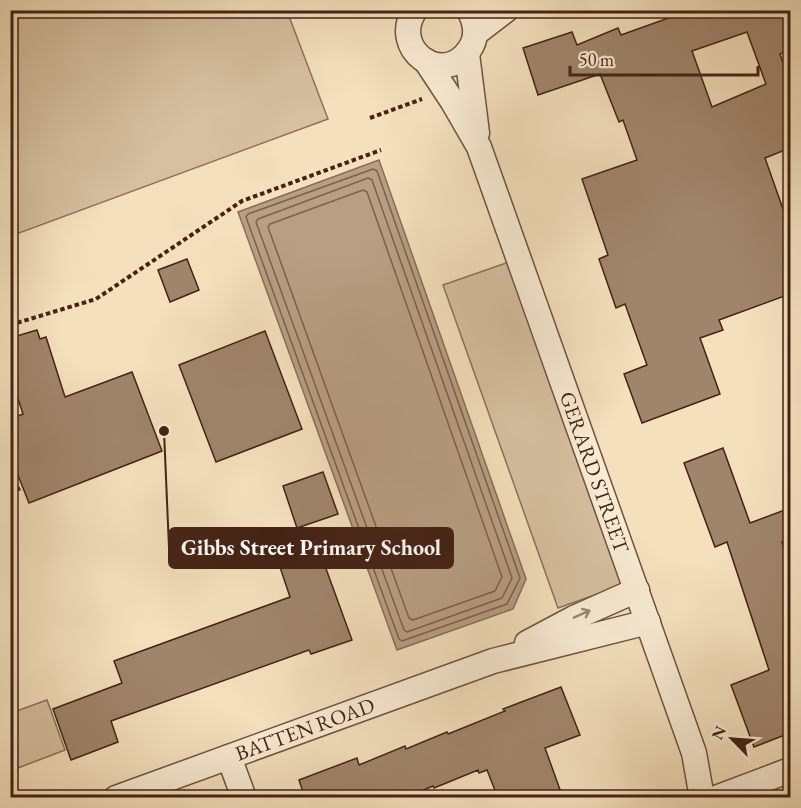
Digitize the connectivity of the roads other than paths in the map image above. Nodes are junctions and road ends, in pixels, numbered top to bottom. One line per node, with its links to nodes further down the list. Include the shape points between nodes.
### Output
1 (415, 10): 4 (street, GERARD STREET, via 410,18 410,44)
2 (506, 10): 3 (street)
3 (471, 32): 4 (street, via 456,63 443,66); 5 (street, GERARD STREET)
4 (426, 61): 5 (street, GERARD STREET)
5 (479, 147): 6 (street, GERARD STREET)
6 (637, 590): 7 (street, GERARD STREET); 8 (street, BATTEN ROAD, one-way to 6)
7 (648, 622): 8 (street, BATTEN ROAD); 13 (street, GERARD STREET, via 694,753)
8 (493, 661): 9 (street, BATTEN ROAD)
9 (229, 757): 11 (street, BATTEN ROAD); 12 (street)
10 (790, 770): 14 (street)
11 (116, 798)
12 (244, 798)
13 (702, 798)
14 (716, 798)

